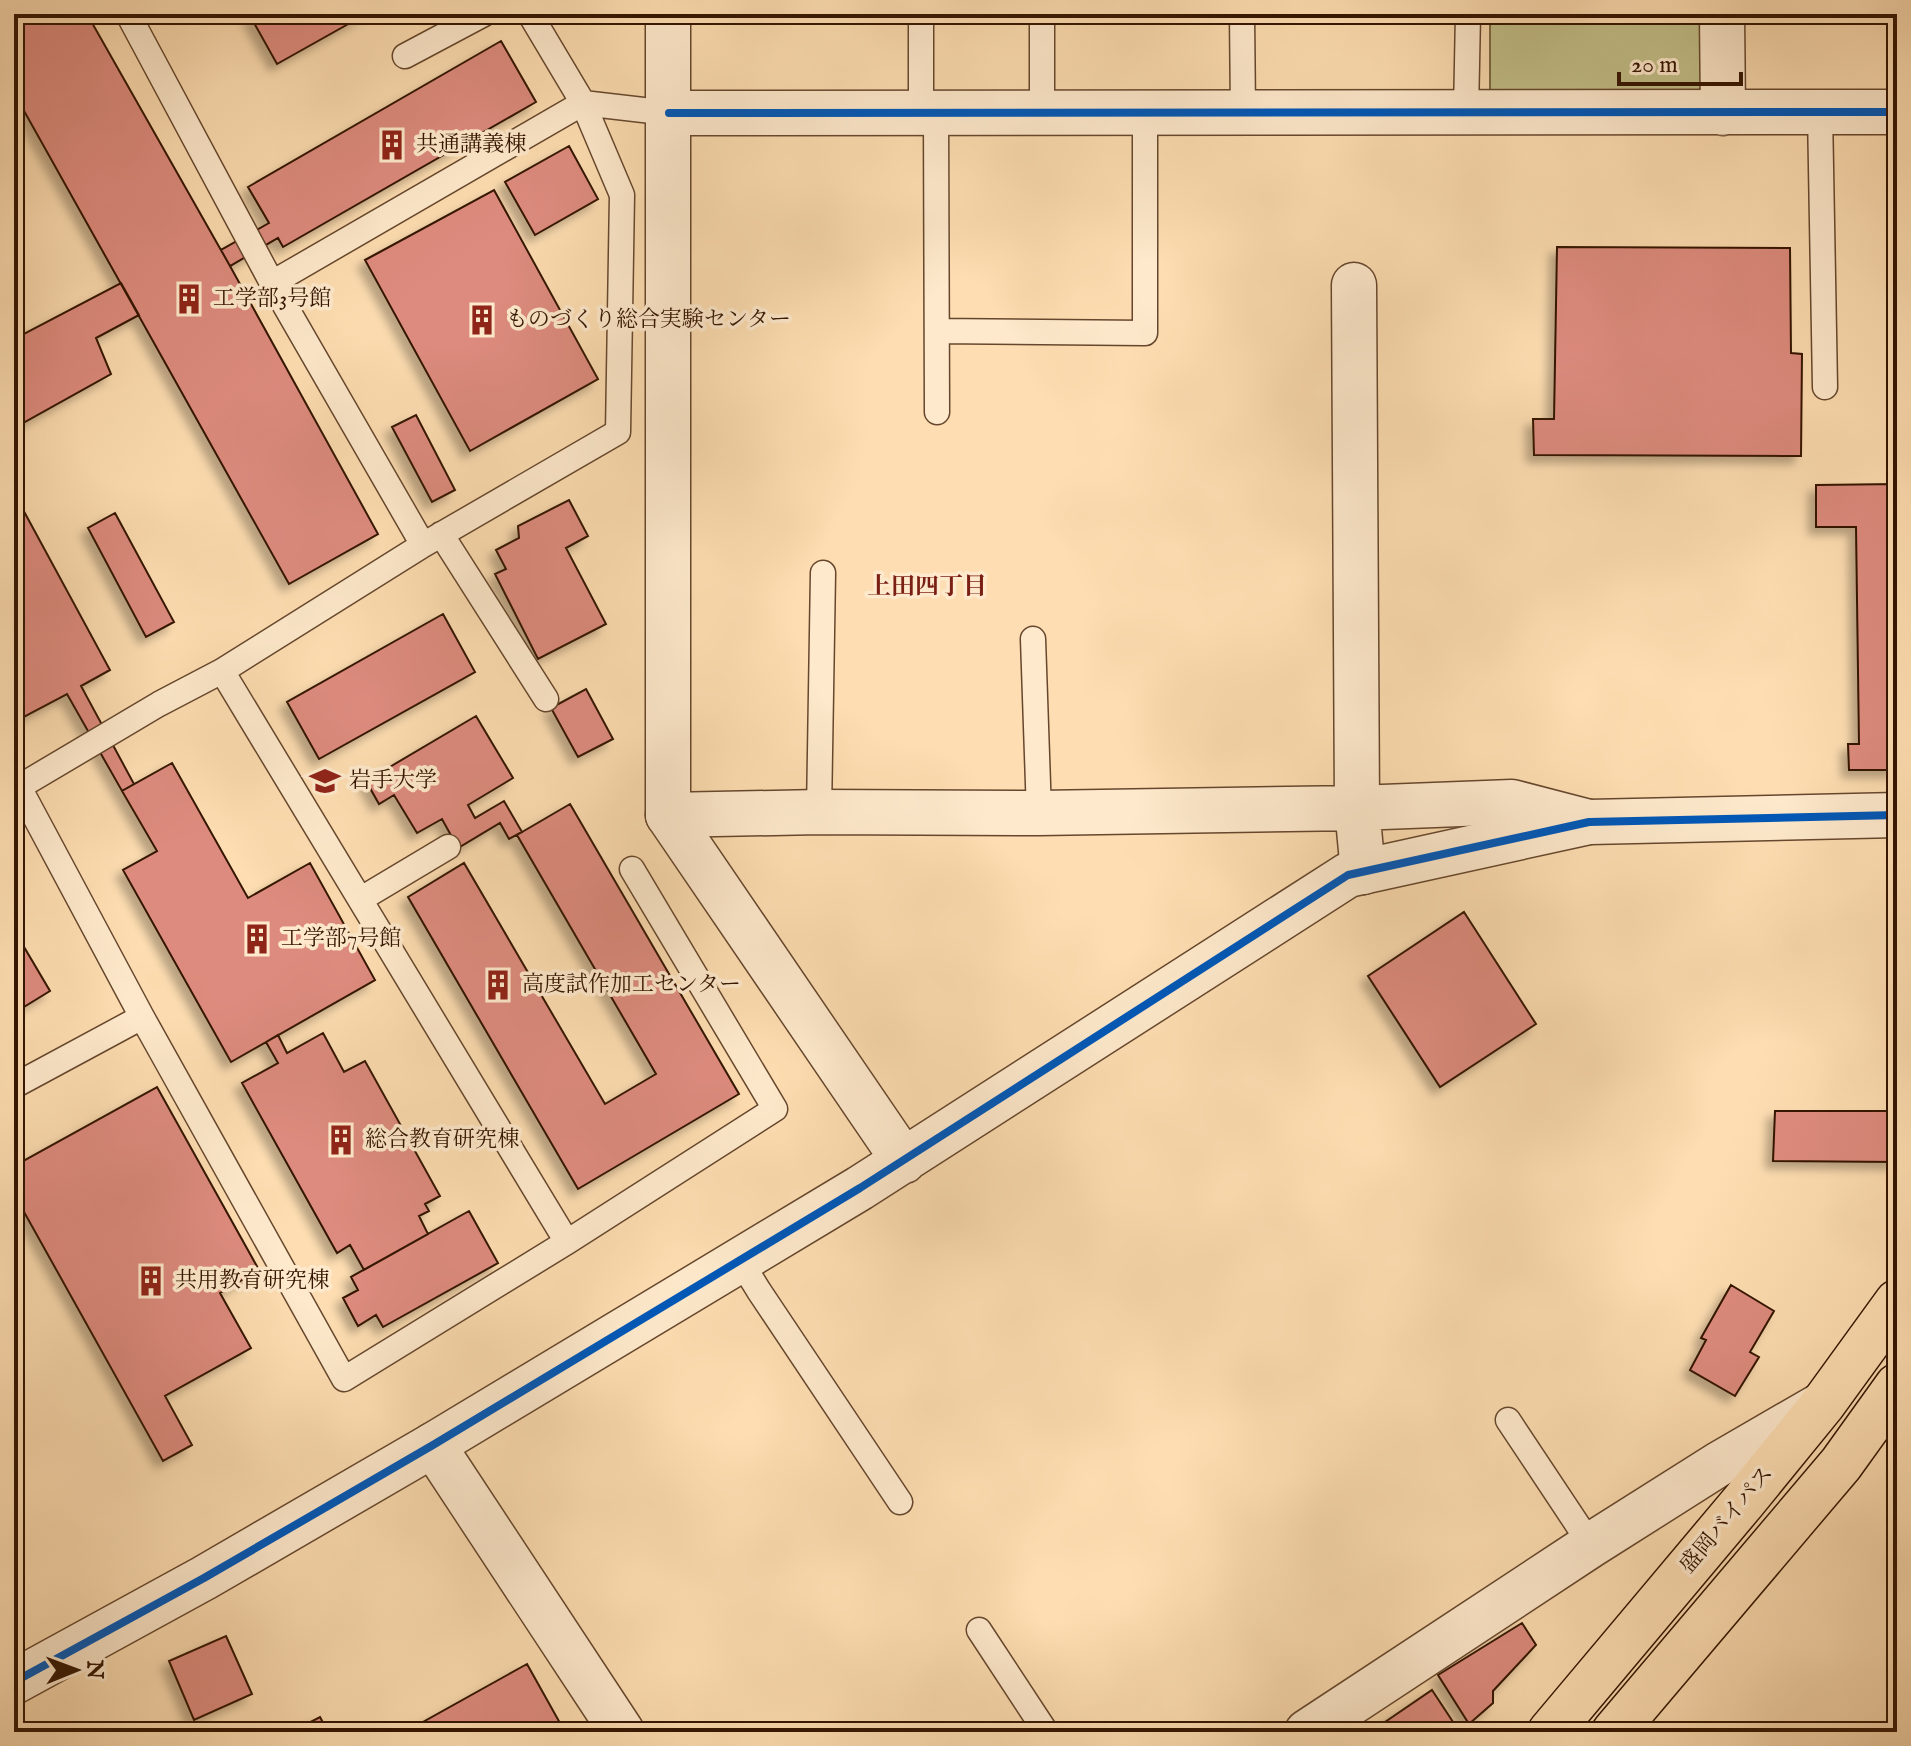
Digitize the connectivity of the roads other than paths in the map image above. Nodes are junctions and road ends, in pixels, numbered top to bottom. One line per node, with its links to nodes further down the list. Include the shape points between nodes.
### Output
1 (128, 14): 21 (lane)
2 (484, 14): 10 (lane)
3 (530, 14): 11 (lane)
4 (668, 14): 14 (street)
5 (921, 14): 15 (lane)
6 (1042, 14): 16 (lane)
7 (1242, 14): 18 (lane)
8 (1468, 14): 19 (lane)
9 (1722, 14): 20 (street)
10 (405, 56)
11 (583, 103): 14 (lane); 21 (lane); 26 (lane, via 622,195 618,432)
12 (1820, 112): 13 (street); 20 (street); 24 (lane)
13 (1897, 112)
14 (669, 113): 15 (street); 35 (street)
15 (928, 113): 16 (street); 23 (lane)
16 (1042, 113): 17 (street)
17 (1145, 113): 18 (street); 23 (lane, via 1145,333)
18 (1243, 113): 19 (street)
19 (1466, 113): 20 (street)
20 (1723, 113)
21 (272, 283): 26 (lane)
22 (1354, 285): 32 (street)
23 (937, 331): 25 (lane)
24 (1825, 387)
25 (937, 412)
26 (432, 540): 29 (lane); 30 (lane)
27 (823, 573): 33 (lane)
28 (1033, 639): 34 (lane)
29 (222, 671): 31 (lane); 41 (lane)
30 (546, 699)
31 (17, 789): 42 (lane)
32 (1357, 808): 34 (street); 37 (street, via 1512,802); 40 (street)
33 (819, 812): 34 (street); 35 (street)
34 (1039, 813)
35 (668, 815): 44 (street)
36 (1897, 815): 37 (street)
37 (1589, 822): 40 (street)
38 (448, 847): 41 (lane)
39 (632, 869): 45 (lane, via 775,1109)
40 (1363, 872): 44 (street, via 1348,875)
41 (361, 899): 45 (lane)
42 (142, 1017): 43 (lane); 45 (lane, via 344,1379)
43 (14, 1086)
44 (904, 1161): 46 (street)
45 (567, 1242)
46 (740, 1260): 51 (street); 52 (lane)
47 (1897, 1302): 49 (highway, 盛岡バイパス)
48 (1897, 1386): 60 (highway, via 1841,1464)
49 (1823, 1404): 53 (street); 59 (highway, 盛岡バイパス)
50 (1508, 1420): 53 (lane)
51 (433, 1445): 55 (street); 56 (street)
52 (900, 1502)
53 (1591, 1545): 58 (street)
54 (979, 1630): 57 (lane)
55 (14, 1682)
56 (622, 1732)
57 (1046, 1732)
58 (1307, 1732)
59 (1550, 1732)
60 (1614, 1732)

